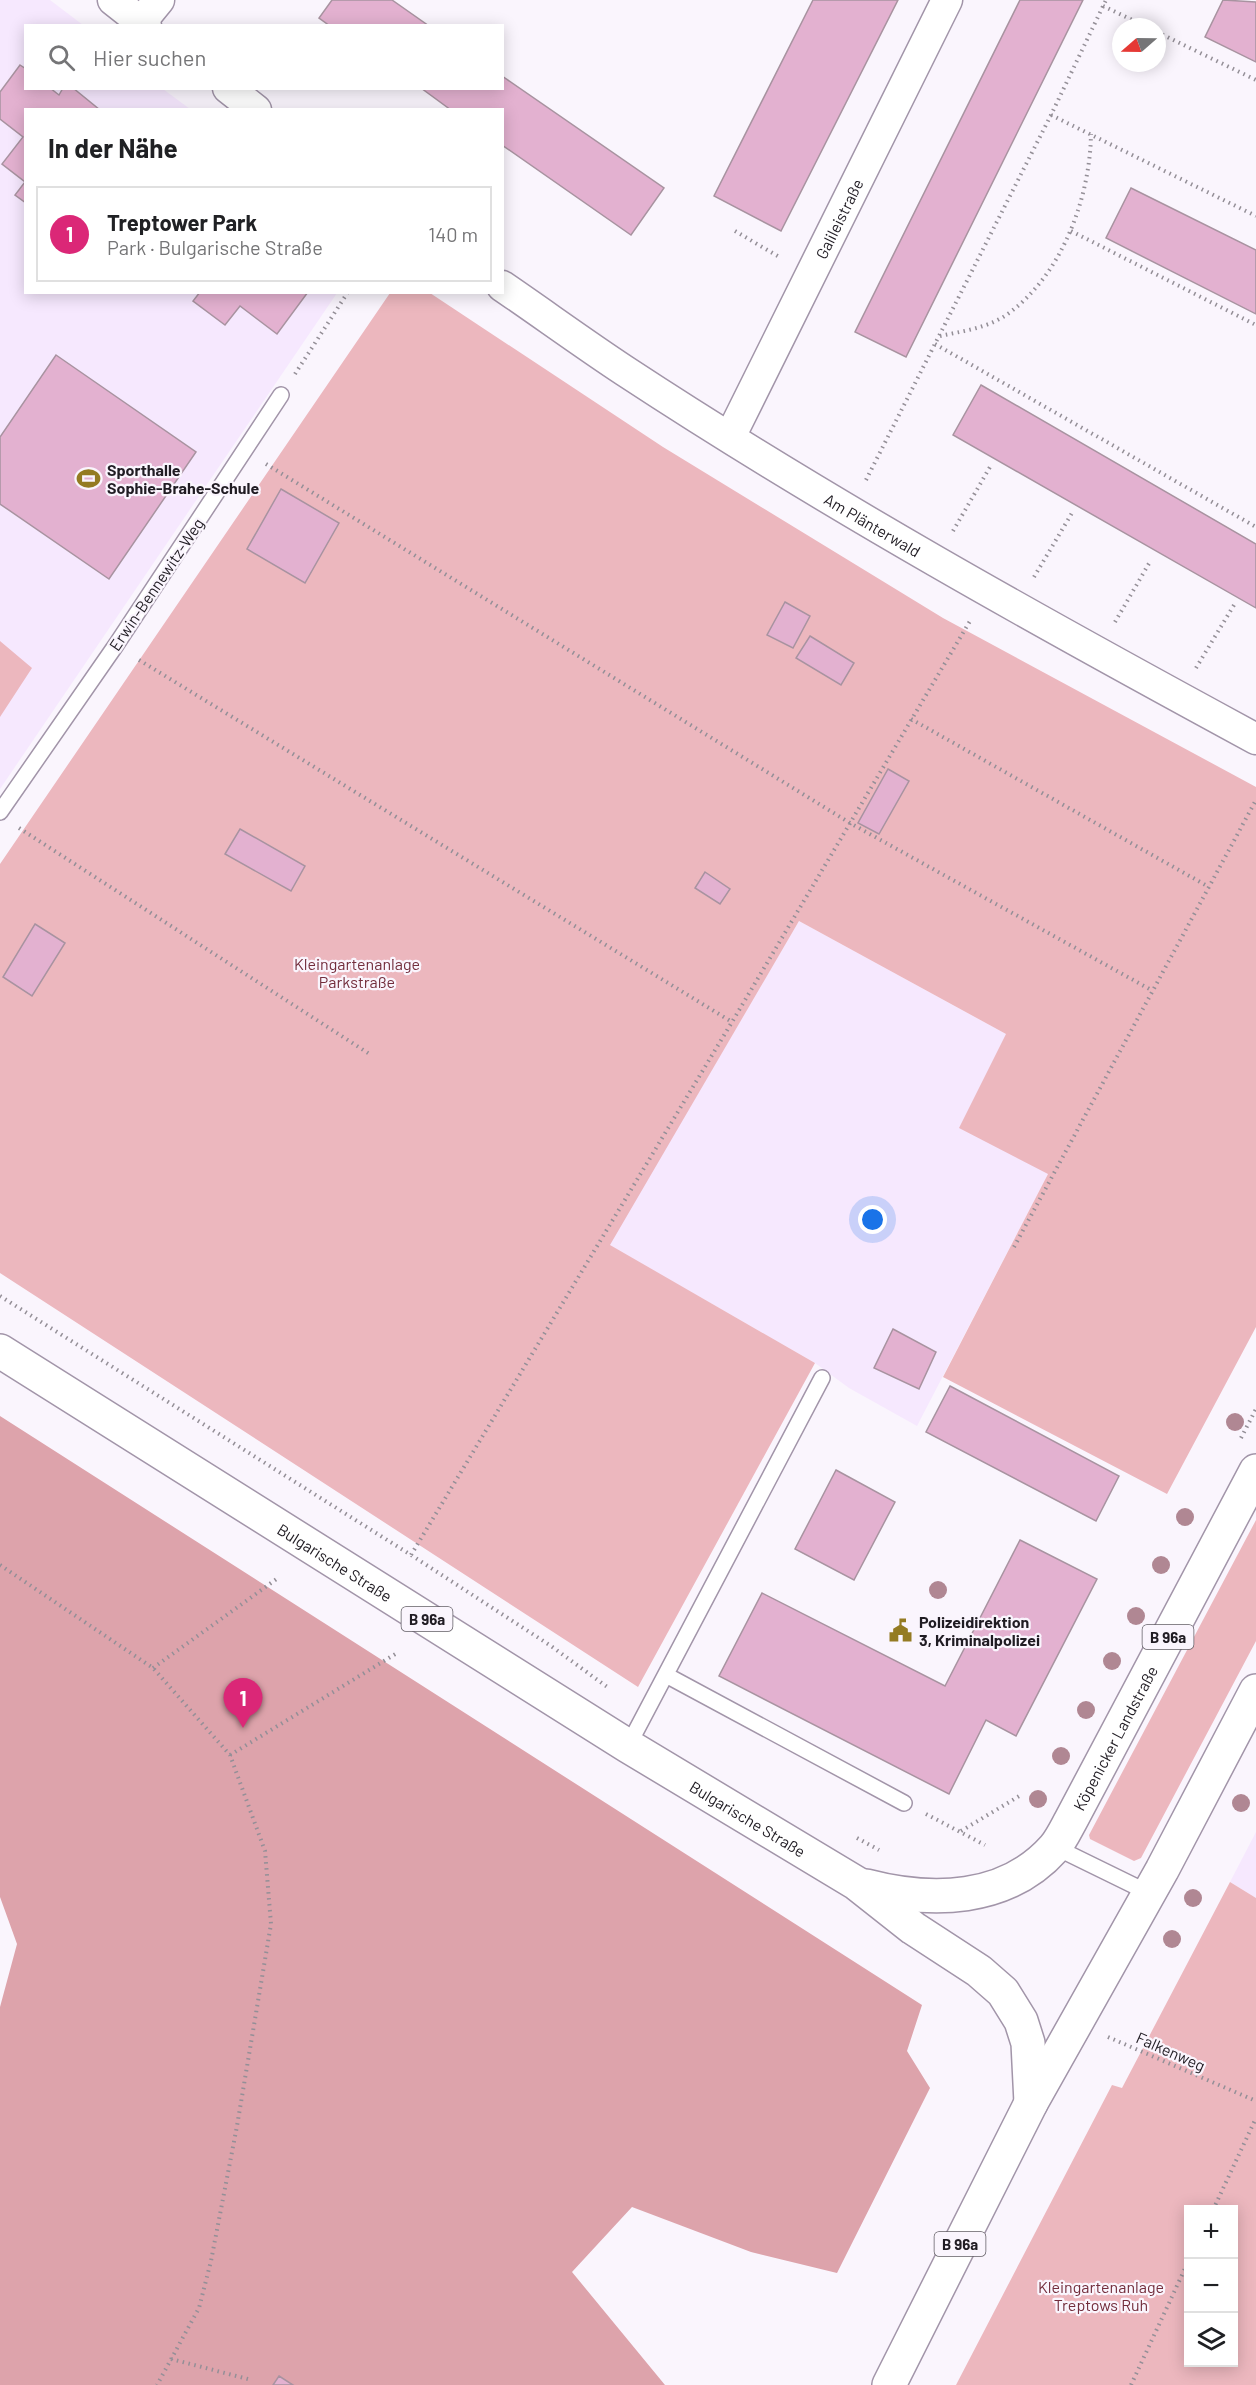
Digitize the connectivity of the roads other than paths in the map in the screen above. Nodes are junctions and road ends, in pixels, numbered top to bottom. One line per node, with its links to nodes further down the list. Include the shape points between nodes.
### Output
1 (113, 0): 3 (street)
2 (947, 0): 8 (street, Galileistraße)
3 (149, 16)
4 (231, 90): 5 (street)
5 (253, 108)
6 (504, 287): 8 (street, Am Plänterwald)
7 (281, 395): 10 (lane, Erwin-Bennewitz-Weg)
8 (730, 437): 9 (street, Am Plänterwald, via 987,592)
9 (1256, 739)
10 (0, 812)
11 (0, 1352): 16 (main road, Bulgarische Straße / B 96a)
12 (822, 1378): 14 (lane)
13 (1256, 1471): 18 (main road, Köpenicker Landstraße / B 96a)
14 (666, 1675): 16 (lane); 17 (lane)
15 (1256, 1691): 20 (main road, B 96a)
16 (628, 1746): 19 (main road, Bulgarische Straße / B 96a)
17 (904, 1803)
18 (1055, 1847): 19 (main road, Bulgarische Straße / B 96a, via 1005,1883 962,1895 897,1894); 20 (lane)
19 (856, 1883): 21 (main road, Bulgarische Straße, via 913,1928 992,1980 1003,1992 1021,2021 1028,2043)
20 (1149, 1893): 21 (main road, B 96a)
21 (1030, 2103): 22 (main road, B 96a)
22 (889, 2385)

